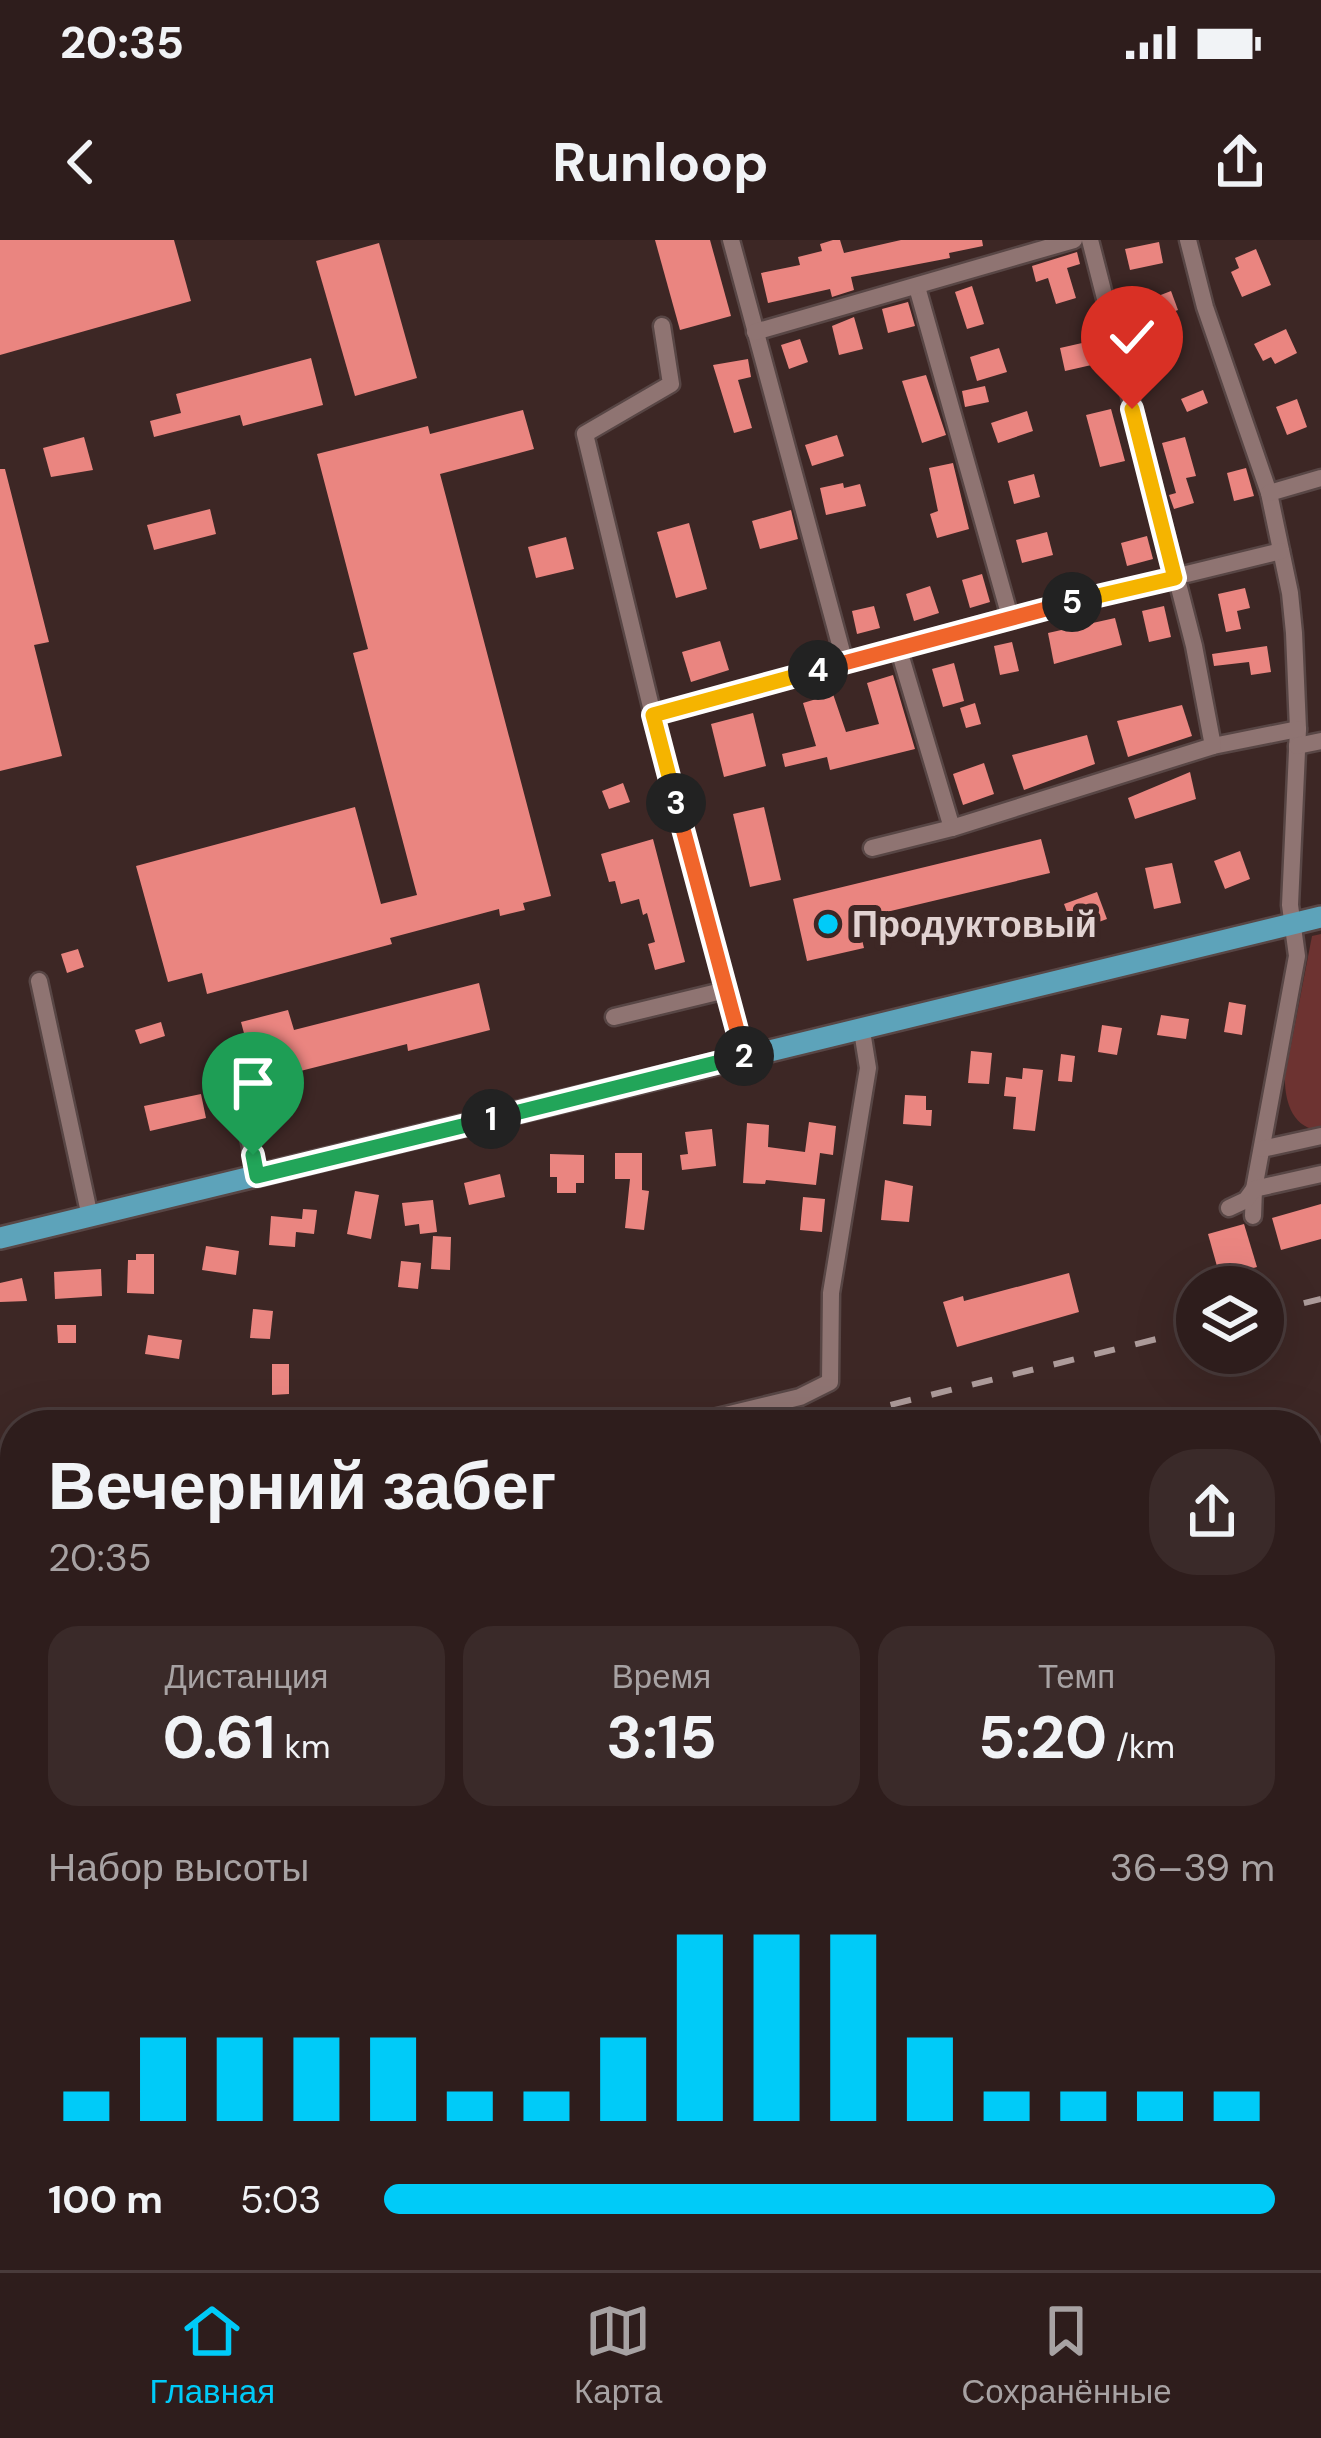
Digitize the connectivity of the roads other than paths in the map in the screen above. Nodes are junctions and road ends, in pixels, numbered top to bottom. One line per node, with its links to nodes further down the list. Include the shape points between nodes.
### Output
1 (730, 240): 7 (street)
2 (1074, 240): 5 (street)
3 (1090, 240): 11 (street)
4 (1189, 240): 9 (street)
5 (916, 287): 7 (street); 12 (street)
6 (662, 326): 15 (street, via 671,384 585,434)
7 (755, 332): 14 (street)
8 (1321, 478): 9 (street)
9 (1269, 493): 10 (street)
10 (1281, 551): 11 (street); 16 (street)
11 (1175, 578): 12 (street); 18 (street)
12 (1010, 617): 13 (street)
13 (898, 647): 14 (street); 19 (street)
14 (844, 663): 15 (street)
15 (653, 715): 24 (street)
16 (1297, 738): 17 (street); 18 (street); 22 (street)
17 (1321, 741)
18 (1213, 746): 19 (street)
19 (952, 828): 20 (street)
20 (872, 848)
21 (1321, 917): 22 (main road)
22 (1294, 924): 26 (main road); 30 (street, via 1297,956)
23 (40, 981): 36 (street)
24 (726, 990): 25 (street); 27 (street)
25 (614, 1017)
26 (862, 1031): 27 (main road); 38 (street, via 868,1068 831,1293 830,1382)
27 (745, 1058): 32 (main road)
28 (232, 1061): 32 (street)
29 (1321, 1136): 30 (street)
30 (1262, 1149): 33 (street)
31 (1321, 1174): 33 (street)
32 (257, 1176): 36 (main road)
33 (1254, 1190): 34 (street); 35 (street)
34 (1229, 1208)
35 (1253, 1216)
36 (90, 1217): 37 (main road)
37 (0, 1238)
38 (746, 1410)

